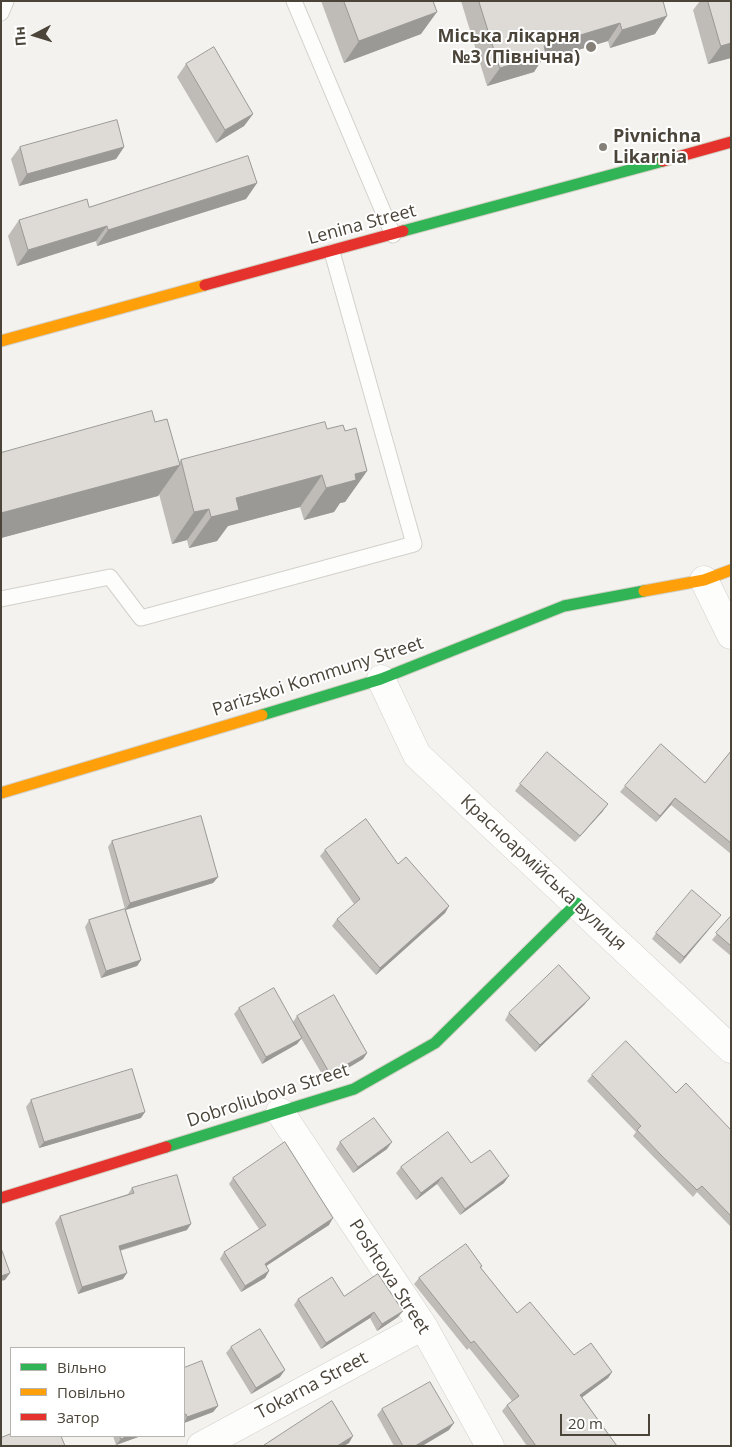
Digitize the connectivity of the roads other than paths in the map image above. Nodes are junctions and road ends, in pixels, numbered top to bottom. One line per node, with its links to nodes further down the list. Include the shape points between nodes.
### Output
1 (6, 1): 3 (lane)
2 (294, 1): 5 (lane)
3 (1, 13)
4 (731, 142): 5 (street, Lenina Street)
5 (392, 235): 6 (street, Lenina Street)
6 (332, 252): 7 (street, Lenina Street); 10 (lane, via 414,544 141,618 110,577)
7 (1, 341)
8 (731, 570): 9 (street, Parizskoi Kommuny Street)
9 (704, 580): 11 (street); 12 (street, Parizskoi Kommuny Street, via 564,606)
10 (1, 599)
11 (731, 635)
12 (381, 679): 13 (street, Parizskoi Kommuny Street); 14 (street, Красноармійська вулиця, via 417,755)
13 (1, 793)
14 (577, 903): 15 (street, Красноармійська вулиця); 16 (street, Dobroliubova Street, via 435,1043 354,1088)
15 (731, 1049)
16 (280, 1112): 17 (street, Dobroliubova Street); 18 (street, Poshtova Street)
17 (1, 1198)
18 (423, 1326): 19 (street, Tokarna Street); 20 (street, Poshtova Street)
19 (201, 1446)
20 (490, 1446)

